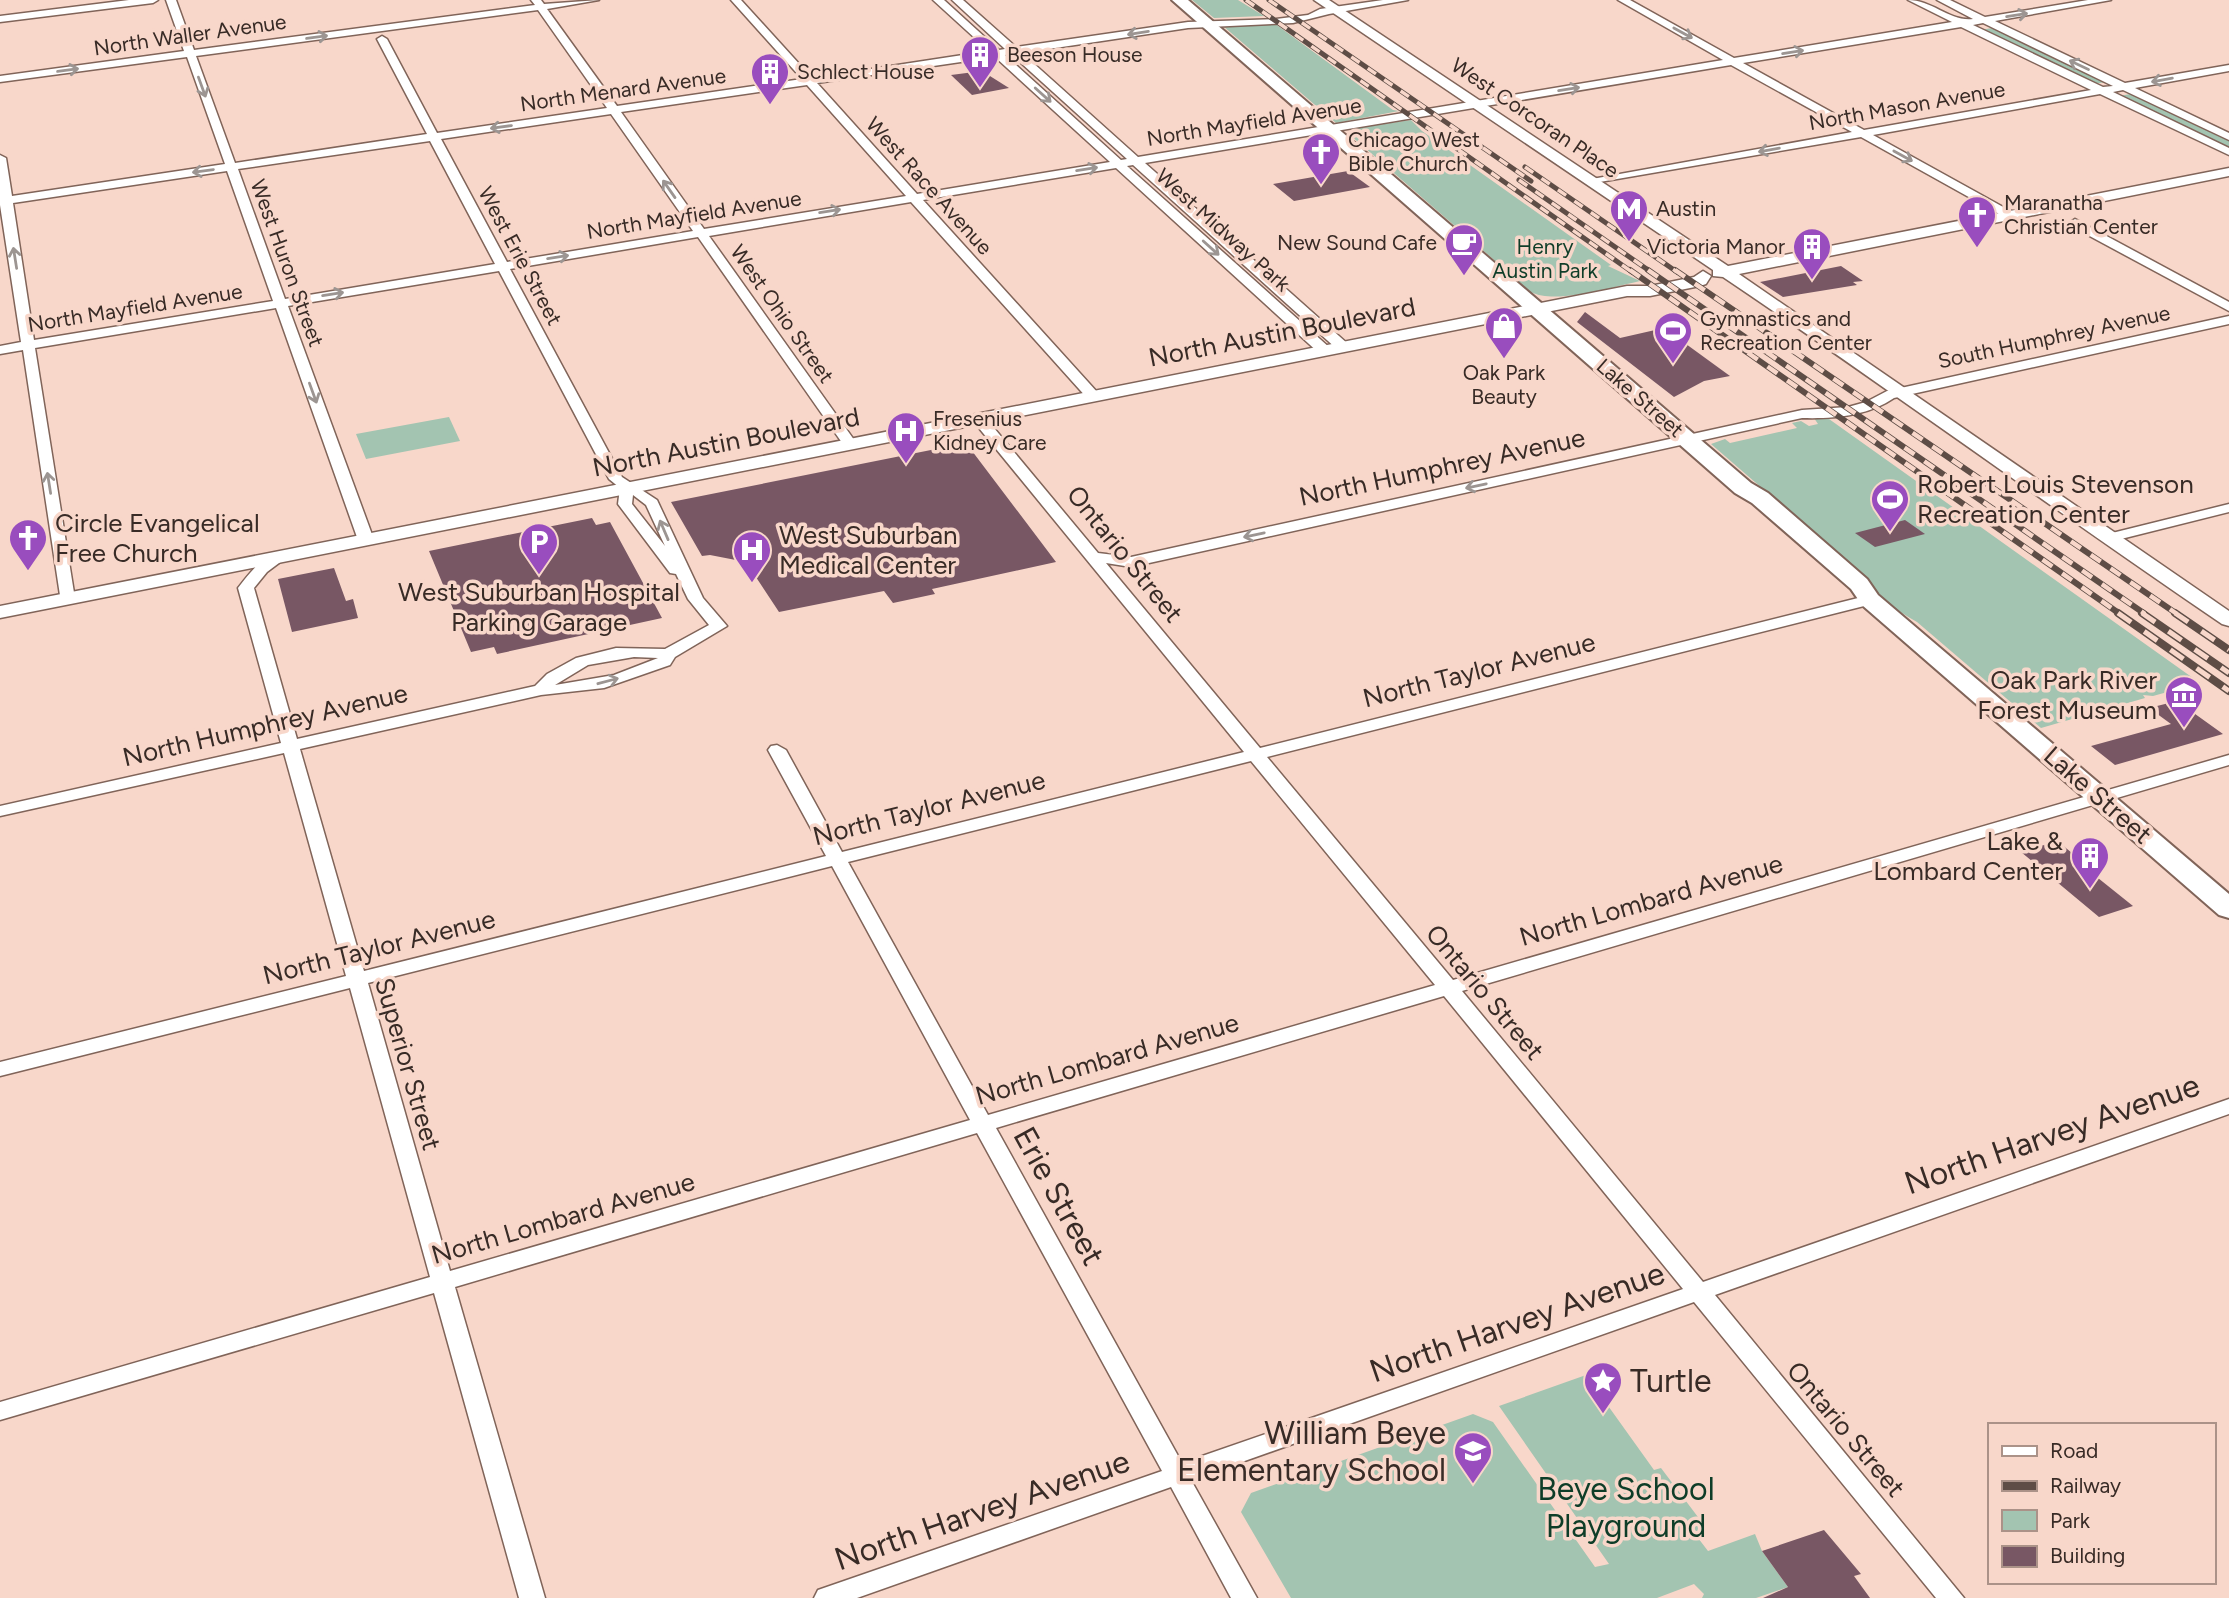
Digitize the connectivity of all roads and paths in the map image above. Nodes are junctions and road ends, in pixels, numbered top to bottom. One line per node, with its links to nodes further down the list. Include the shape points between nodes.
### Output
1 (153, 0): 15 (street)
2 (171, 0): 21 (street, West Huron Street)
3 (594, 0): 13 (street, North Waller Avenue)
4 (736, 0): 26 (street, West Race Avenue)
5 (1179, 0): 17 (main road, Lake Street)
6 (1404, 0): 14 (street, North Menard Avenue)
7 (1623, 0): 23 (street, one-way to 23)
8 (1913, 0): 18 (street)
9 (1942, 0): 16 (street)
10 (2106, 0): 16 (street, North Mayfield Avenue, one-way to 10)
11 (959, 1): 12 (street); 20 (street, West Midway Park)
12 (941, 2): 22 (street, West Midway Park)
13 (539, 4): 21 (street, North Waller Avenue, one-way to 13); 30 (street, West Ohio Street)
14 (1327, 7): 17 (street, North Menard Avenue, via 1270,22); 29 (street, West Corcoran Place)
15 (0, 19)
16 (1984, 20): 18 (street, North Mayfield Avenue); 27 (street, one-way to 16)
17 (1205, 23): 20 (street, North Menard Avenue, one-way to 20); 31 (main road, Lake Street)
18 (1963, 24): 23 (street, North Mayfield Avenue, one-way to 18); 28 (street)
19 (382, 39): 33 (street, West Erie Street)
20 (1014, 51): 22 (street, North Menard Avenue); 37 (street, West Midway Park)
21 (190, 54): 25 (street, North Waller Avenue, one-way to 21); 39 (street, West Huron Street, one-way to 39)
22 (997, 54): 26 (street, North Menard Avenue); 38 (street, West Midway Park, one-way to 38)
23 (1734, 62): 29 (street, North Mayfield Avenue, one-way to 23); 32 (street)
24 (2229, 68): 27 (street, North Mason Avenue, one-way to 27)
25 (0, 79)
26 (809, 82): 30 (street, North Menard Avenue); 42 (street, West Race Avenue)
27 (2124, 86): 28 (street, North Mason Avenue); 34 (street)
28 (2102, 90): 32 (street, North Mason Avenue); 35 (street)
29 (1471, 105): 31 (street, North Mayfield Avenue); 41 (street, West Corcoran Place)
30 (614, 110): 33 (street, North Menard Avenue, one-way to 33); 46 (street, West Ohio Street, one-way to 30)
31 (1328, 129): 37 (street, North Mayfield Avenue); 51 (main road, Lake Street)
32 (1862, 134): 41 (street, North Mason Avenue, one-way to 41); 44 (street, one-way to 44)
33 (435, 137): 39 (street, North Menard Avenue); 47 (street, West Erie Street)
34 (2229, 137)
35 (2229, 152)
36 (0, 158): 43 (street)
37 (1136, 161): 38 (street, North Mayfield Avenue); 54 (street, West Midway Park)
38 (1118, 164): 42 (street, North Mayfield Avenue, one-way to 38); 56 (street, West Midway Park, one-way to 56)
39 (231, 167): 43 (street, North Menard Avenue, one-way to 43); 49 (street, West Huron Street)
40 (2229, 173): 44 (street, North Austin Boulevard)
41 (1592, 182): 48 (street, West Corcoran Place)
42 (913, 198): 46 (street, North Mayfield Avenue, one-way to 42); 58 (street, West Race Avenue)
43 (3, 201): 53 (street, one-way to 43)
44 (2010, 216): 48 (street, North Austin Boulevard)
45 (2075, 223): 50 (street)
46 (701, 233): 47 (street, North Mayfield Avenue, one-way to 46); 61 (street, West Ohio Street)
47 (501, 266): 49 (street, North Mayfield Avenue, one-way to 47); 62 (street, West Erie Street, via 615,480)
48 (1726, 272): 51 (street, North Austin Boulevard, via 1703,276 1700,281); 57 (street)
49 (281, 303): 53 (street, North Mayfield Avenue); 66 (street, West Huron Street, one-way to 66)
50 (2229, 307)
51 (1536, 309): 54 (street, North Austin Boulevard); 60 (main road, Lake Street)
52 (2229, 320): 57 (street, South Humphrey Avenue)
53 (29, 345): 55 (street, North Mayfield Avenue); 70 (street, one-way to 53)
54 (1343, 347): 56 (street, North Austin Boulevard)
55 (0, 350)
56 (1325, 351): 58 (street, North Austin Boulevard)
57 (1896, 393): 60 (street, North Humphrey Avenue, via 1881,402); 65 (street)
58 (1093, 397): 59 (street, North Austin Boulevard)
59 (979, 419): 61 (street, North Austin Boulevard); 68 (street, Ontario Street)
60 (1688, 440): 63 (main road, Lake Street); 68 (street, North Humphrey Avenue, one-way to 68, via 1131,562)
61 (850, 444): 62 (street, North Austin Boulevard)
62 (627, 488): 66 (street, North Austin Boulevard); 69 (street, via 625,504); 69 (street, one-way to 62, via 650,500)
63 (1743, 488): 71 (main road, Lake Street, via 1747,501 1845,587)
64 (2229, 508): 65 (street)
65 (2109, 538): 73 (street)
66 (366, 540): 67 (street, North Austin Boulevard)
67 (279, 557): 70 (street, North Austin Boulevard); 76 (street, Superior Street, via 246,589)
68 (1093, 557): 78 (street, Ontario Street)
69 (687, 584): 74 (street, North Humphrey Avenue, via 699,607 719,626)
70 (67, 599): 72 (street, North Austin Boulevard)
71 (1870, 600): 78 (street, North Taylor Avenue); 80 (main road, Lake Street)
72 (0, 612)
73 (2229, 620)
74 (668, 654): 75 (street, North Humphrey Avenue, one-way to 74, via 574,690 611,681 664,662); 75 (street, via 635,652 571,664 553,674)
75 (541, 690): 76 (street, North Humphrey Avenue)
76 (290, 746): 81 (street, North Humphrey Avenue); 84 (street, Superior Street)
77 (777, 750): 82 (street, Erie Street)
78 (1255, 754): 82 (street, North Taylor Avenue); 85 (street, Ontario Street)
79 (2229, 760): 80 (street, North Lombard Avenue)
80 (2101, 797): 83 (main road, Lake Street); 85 (street, North Lombard Avenue)
81 (0, 811)
82 (837, 859): 84 (street, North Taylor Avenue); 88 (street, Erie Street)
83 (2229, 909)
84 (357, 979): 86 (street, North Taylor Avenue); 89 (street, Superior Street)
85 (1447, 987): 88 (street, North Lombard Avenue); 90 (street, Ontario Street)
86 (0, 1069)
87 (2229, 1106): 90 (street, North Harvey Avenue)
88 (982, 1122): 89 (street, North Lombard Avenue); 92 (street, Erie Street)
89 (442, 1281): 91 (street, North Lombard Avenue); 93 (street, Superior Street)
90 (1698, 1291): 92 (street, North Harvey Avenue); 96 (street, Ontario Street)
91 (0, 1411)
92 (1177, 1475): 94 (street, North Harvey Avenue); 95 (street, Erie Street)
93 (532, 1598)
94 (827, 1598)
95 (1244, 1598)
96 (1951, 1598)

